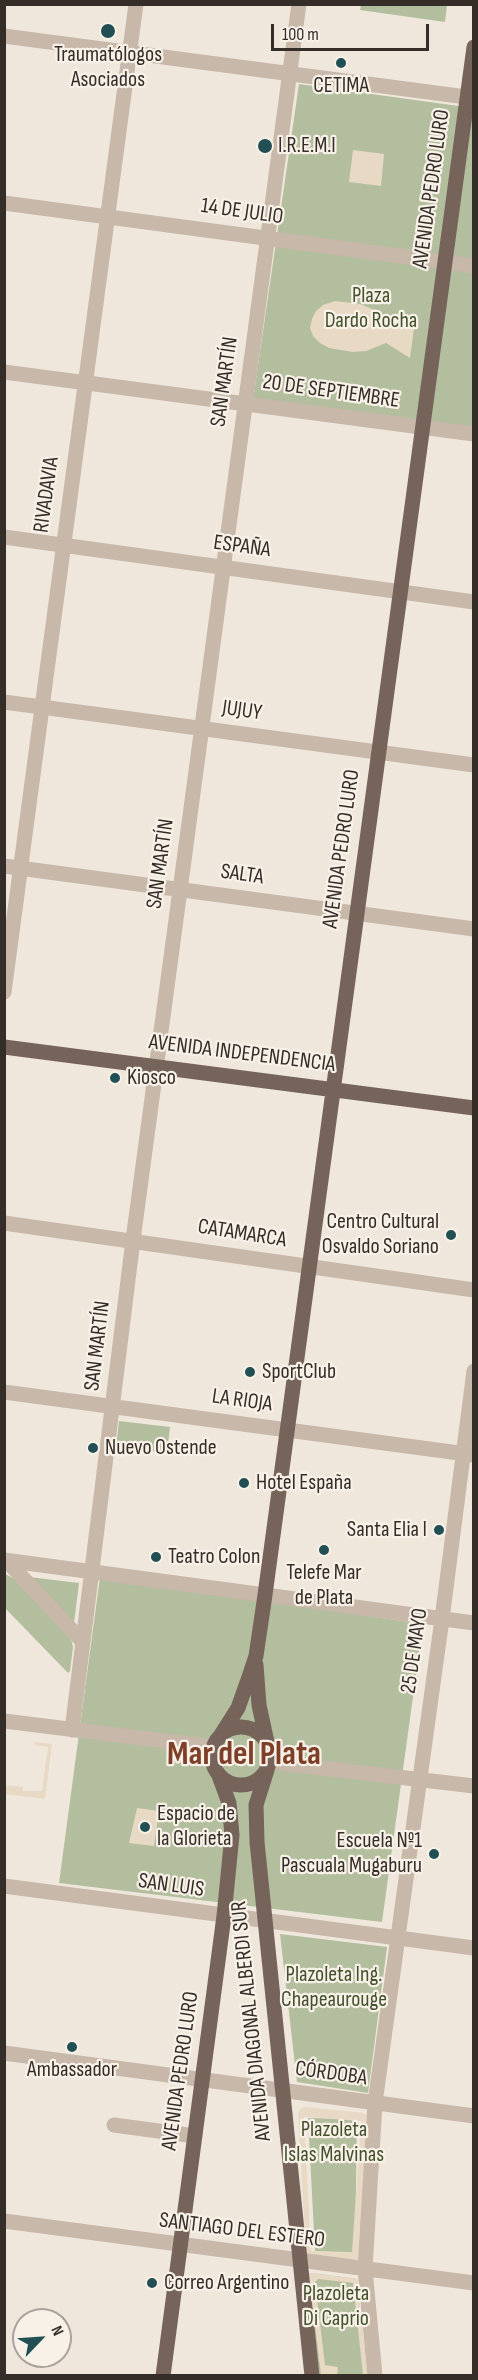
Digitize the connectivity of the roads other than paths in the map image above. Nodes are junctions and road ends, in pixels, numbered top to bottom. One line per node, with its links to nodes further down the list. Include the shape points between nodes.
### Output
1 (136, 4): 5 (street, RIVADAVIA)
2 (299, 4): 6 (street, SAN MARTÍN)
3 (4, 36): 5 (street)
4 (474, 47): 7 (main road, AVENIDA PEDRO LURO)
5 (129, 52): 6 (street); 9 (street, RIVADAVIA)
6 (290, 73): 7 (street); 10 (street, SAN MARTÍN)
7 (470, 98): 11 (main road, AVENIDA PEDRO LURO)
8 (4, 203): 9 (street, 14 DE JULIO)
9 (107, 217): 10 (street, 14 DE JULIO); 14 (street, RIVADAVIA)
10 (267, 238): 11 (street, 14 DE JULIO); 15 (street, SAN MARTÍN)
11 (444, 262): 12 (street, 14 DE JULIO); 16 (main road, AVENIDA PEDRO LURO)
12 (474, 266)
13 (4, 372): 14 (street, 20 DE SEPTIEMBRE)
14 (85, 383): 15 (street, 20 DE SEPTIEMBRE); 19 (street, RIVADAVIA)
15 (245, 404): 16 (street, 20 DE SEPTIEMBRE); 20 (street, SAN MARTÍN)
16 (422, 427): 17 (street, 20 DE SEPTIEMBRE); 21 (main road, AVENIDA PEDRO LURO)
17 (474, 434)
18 (4, 537): 19 (street, ESPAÑA)
19 (63, 546): 20 (street, ESPAÑA); 24 (street, RIVADAVIA)
20 (223, 568): 21 (street, ESPAÑA); 25 (street, SAN MARTÍN)
21 (400, 591): 22 (street, ESPAÑA); 26 (main road, AVENIDA PEDRO LURO)
22 (474, 602)
23 (4, 702): 24 (street, JUJUY)
24 (42, 707): 25 (street, JUJUY); 28 (street, RIVADAVIA)
25 (202, 728): 26 (street, JUJUY); 29 (street, SAN MARTÍN)
26 (378, 752): 27 (street, JUJUY); 30 (main road, AVENIDA PEDRO LURO)
27 (474, 765)
28 (12, 867): 29 (street, SALTA); 32 (street, RIVADAVIA)
29 (180, 889): 30 (street, SALTA); 34 (street, SAN MARTÍN)
30 (356, 912): 31 (street, SALTA); 35 (main road, AVENIDA PEDRO LURO)
31 (474, 929)
32 (4, 992)
33 (4, 1047): 34 (main road, AVENIDA INDEPENDENCIA)
34 (156, 1066): 35 (main road, AVENIDA INDEPENDENCIA); 38 (street, SAN MARTÍN)
35 (332, 1089): 36 (main road, AVENIDA INDEPENDENCIA); 39 (main road, AVENIDA PEDRO LURO)
36 (474, 1108)
37 (4, 1223): 38 (street, CATAMARCA)
38 (133, 1240): 39 (street, CATAMARCA); 43 (street, SAN MARTÍN)
39 (308, 1266): 40 (street, CATAMARCA); 44 (main road, AVENIDA PEDRO LURO)
40 (474, 1290)
41 (474, 1371): 45 (street, 25 DE MAYO)
42 (4, 1392): 43 (street, LA RIOJA)
43 (113, 1407): 44 (street, LA RIOJA); 47 (street, SAN MARTÍN)
44 (287, 1430): 45 (street, LA RIOJA); 48 (main road, AVENIDA PEDRO LURO)
45 (468, 1455): 49 (street, 25 DE MAYO)
46 (5, 1560): 47 (street); 51 (street)
47 (92, 1571): 48 (street); 51 (street, SAN MARTÍN)
48 (265, 1595): 49 (street); 52 (main road, AVENIDA PEDRO LURO)
49 (442, 1619): 50 (street); 59 (street, 25 DE MAYO)
50 (474, 1623)
51 (83, 1642): 54 (street, SAN MARTÍN)
52 (256, 1656): 55 (main road, AVENIDA PEDRO LURO, via 238,1708); 56 (main road, AVENIDA PEDRO LURO, via 259,1705)
53 (4, 1721): 54 (street)
54 (72, 1730): 55 (street)
55 (216, 1742): 56 (main road, via 238,1727 263,1737); 58 (main road, via 214,1765)
56 (268, 1745): 57 (main road)
57 (268, 1766): 58 (main road, via 255,1782 245,1785 235,1785); 59 (street); 62 (main road, AVENIDA DIAGONAL ALBERDI SUR, via 256,1805)
58 (218, 1773): 61 (main road, AVENIDA PEDRO LURO, via 229,1803)
59 (420, 1779): 60 (street); 66 (street, 25 DE MAYO)
60 (474, 1786)
61 (232, 1835): 62 (main road, via 245,1825); 64 (main road, AVENIDA PEDRO LURO)
62 (257, 1842): 65 (main road, AVENIDA DIAGONAL ALBERDI SUR)
63 (4, 1886): 64 (street, SAN LUIS)
64 (224, 1916): 65 (street, SAN LUIS); 69 (main road, AVENIDA PEDRO LURO)
65 (265, 1921): 66 (street, SAN LUIS); 70 (main road, AVENIDA DIAGONAL ALBERDI SUR)
66 (398, 1938): 67 (street, SAN LUIS); 71 (street, 25 DE MAYO)
67 (474, 1948)
68 (4, 2053): 69 (street, CÓRDOBA)
69 (202, 2079): 70 (street, CÓRDOBA); 74 (main road, AVENIDA PEDRO LURO)
70 (282, 2090): 71 (street, CÓRDOBA); 77 (main road, AVENIDA DIAGONAL ALBERDI SUR)
71 (375, 2103): 72 (street, CÓRDOBA); 78 (street, 25 DE MAYO)
72 (474, 2116)
73 (114, 2125): 74 (street)
74 (195, 2136): 76 (main road, AVENIDA PEDRO LURO)
75 (4, 2222): 76 (street, SANTIAGO DEL ESTERO)
76 (180, 2245): 77 (street, SANTIAGO DEL ESTERO); 80 (main road, AVENIDA PEDRO LURO)
77 (299, 2261): 78 (street, SANTIAGO DEL ESTERO); 81 (main road, AVENIDA DIAGONAL ALBERDI SUR)
78 (365, 2269): 79 (street, SANTIAGO DEL ESTERO); 82 (street, 25 DE MAYO)
79 (474, 2283)
80 (163, 2376)
81 (312, 2376)
82 (375, 2376)

